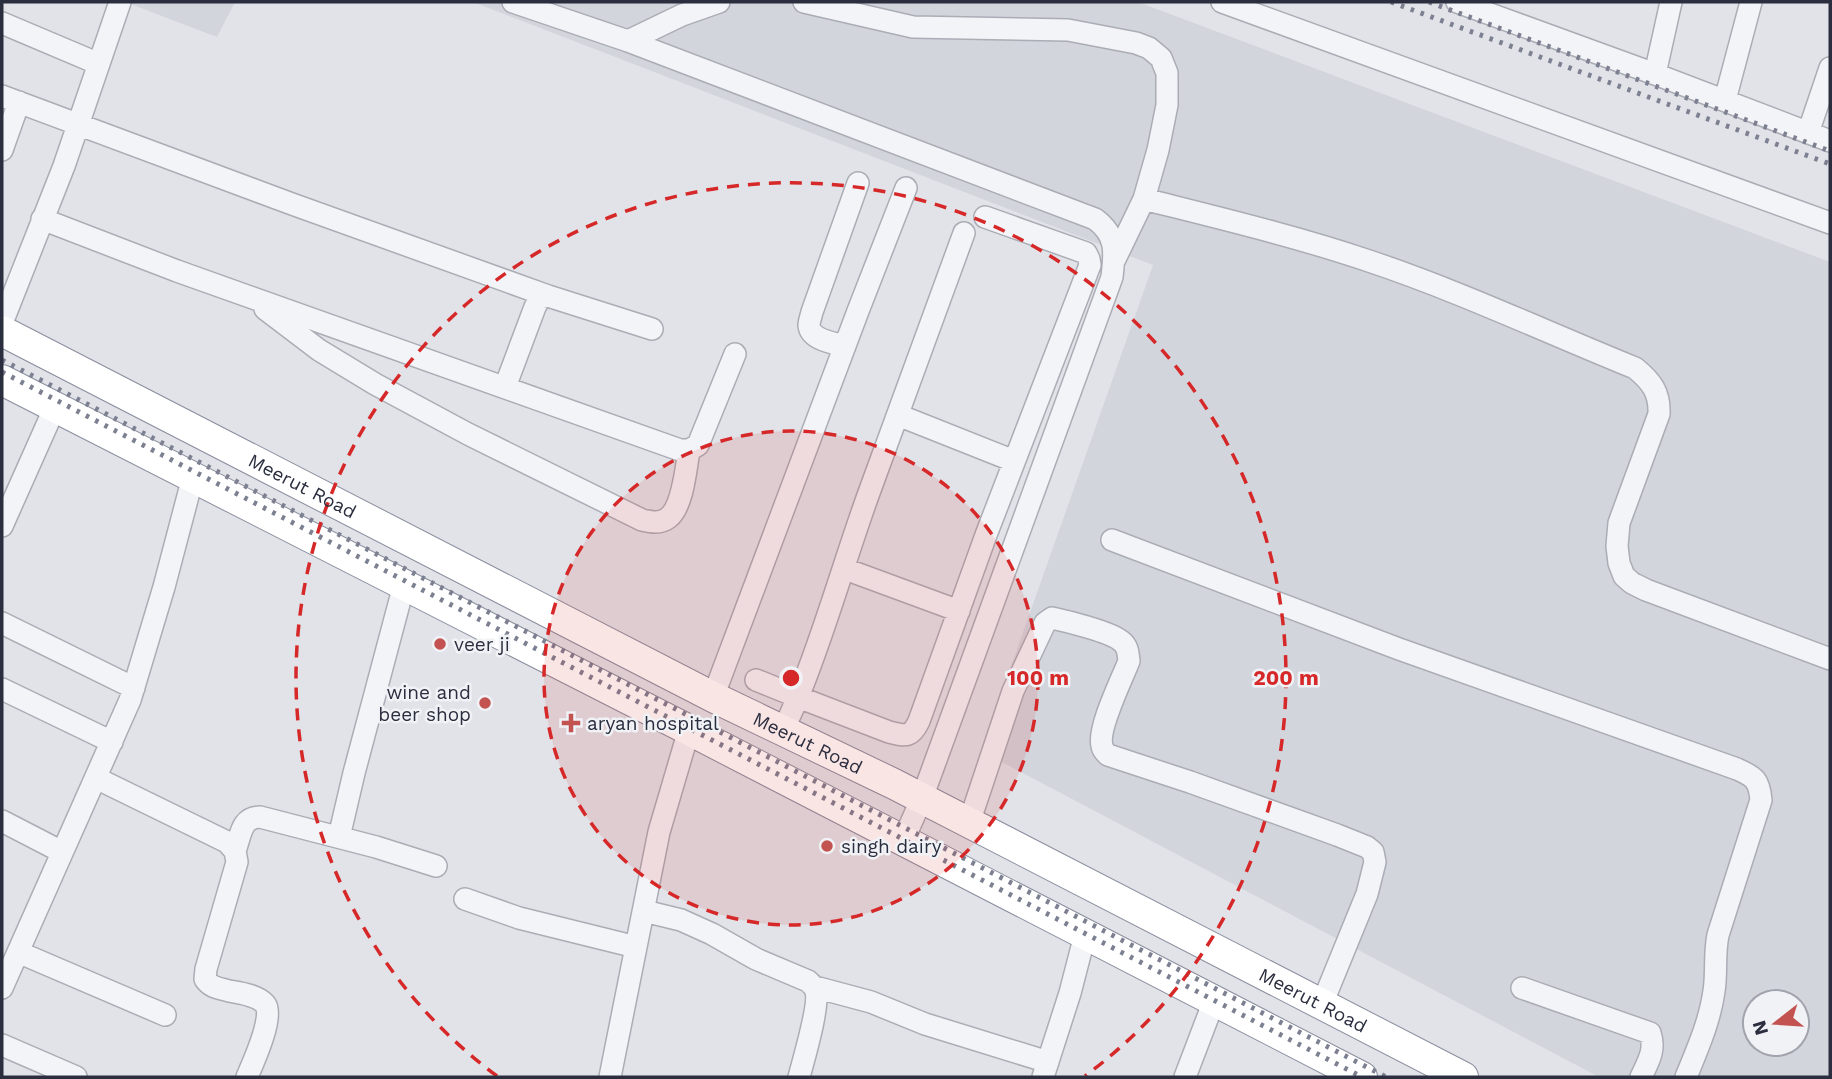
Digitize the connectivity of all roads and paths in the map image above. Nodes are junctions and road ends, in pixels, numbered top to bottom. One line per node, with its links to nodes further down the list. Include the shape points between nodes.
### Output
1 (120, 2): 11 (street)
2 (513, 2): 10 (street)
3 (719, 2): 10 (street)
4 (804, 2): 22 (street, via 913,27 1068,30 1149,48 1161,58 1167,73 1167,105)
5 (1222, 2): 25 (street)
6 (1458, 2): 13 (street)
7 (1671, 2): 13 (street)
8 (1751, 2): 15 (street)
9 (2, 23): 11 (street)
10 (628, 41): 27 (street, via 1095,219 1112,238)
11 (99, 64): 16 (street)
12 (1830, 68): 17 (street)
13 (1655, 74): 15 (street)
14 (10, 99): 16 (street); 19 (street)
15 (1725, 100): 17 (street)
16 (78, 125): 24 (street); 29 (street)
17 (1808, 133): 18 (street)
18 (1830, 141)
19 (2, 150)
20 (858, 183): 33 (street, via 809,325 820,338)
21 (906, 188): 33 (street)
22 (1143, 200): 27 (street); 48 (street, via 1367,260 1635,368 1655,389 1660,414 1619,523 1617,546 1625,576 1646,590)
23 (985, 217): 40 (street, via 1086,253 1089,259 1088,273)
24 (43, 219): 28 (street); 30 (street)
25 (1830, 223)
26 (964, 233): 38 (street)
27 (1115, 259): 58 (street)
28 (248, 296): 36 (street); 39 (street, via 319,350 375,384 642,520 655,523 675,512)
29 (548, 296): 31 (street); 36 (street, via 540,298 535,307)
30 (2, 323)
31 (652, 329)
32 (2, 331): 52 (highway, Meerut Road)
33 (845, 346): 52 (street)
34 (735, 354): 39 (street, via 698,445)
35 (2, 380): 37 (highway)
36 (505, 387): 39 (street)
37 (55, 407): 41 (highway); 42 (street)
38 (898, 415): 40 (street); 44 (street)
39 (689, 450)
40 (1014, 461): 46 (street)
41 (193, 477): 45 (highway); 50 (street)
42 (2, 526)
43 (1112, 540): 87 (street, via 1754,776 1761,800 1718,935 1710,1011)
44 (845, 569): 46 (street); 53 (street)
45 (404, 585): 54 (highway); 61 (street)
46 (959, 611): 53 (street, via 919,721 910,734 889,732)
47 (2, 623): 50 (street)
48 (1830, 659)
49 (756, 680): 53 (street)
50 (134, 688): 56 (street)
51 (2, 689): 56 (street)
52 (713, 697): 55 (highway, Meerut Road)
53 (798, 697): 55 (street)
54 (689, 730): 62 (highway); 67 (street, via 659,832)
55 (783, 730): 58 (highway, Meerut Road)
56 (112, 742): 57 (street)
57 (96, 778): 63 (street, via 227,842); 64 (street)
58 (922, 798): 60 (highway, Meerut Road); 62 (street)
59 (2, 821): 64 (street)
60 (970, 822): 75 (highway, Meerut Road); 75 (street, via 1013,691 1045,623 1052,618 1122,641 1129,661 1104,725 1102,749 1108,755 1337,835 1373,852 1367,894)
61 (339, 837): 63 (street, via 251,817); 65 (street)
62 (903, 841): 68 (highway)
63 (236, 851): 80 (street, via 237,862 205,979 209,985 263,1001 268,1009 268,1021)
64 (62, 852): 70 (street)
65 (436, 866)
66 (465, 899): 69 (street, via 519,918)
67 (644, 911): 69 (street); 71 (street, via 681,920)
68 (1086, 934): 74 (highway); 78 (street)
69 (636, 947): 81 (street)
70 (18, 952): 72 (street); 76 (street)
71 (815, 987): 78 (street, via 871,1002); 82 (street)
72 (2, 988)
73 (1522, 988): 86 (street, via 1650,1033 1654,1043)
74 (1214, 1001): 83 (street); 84 (highway)
75 (1322, 1004): 85 (highway, Meerut Road)
76 (165, 1015)
77 (2, 1045): 79 (street)
78 (1046, 1070)
79 (76, 1077)
80 (247, 1077)
81 (611, 1077)
82 (799, 1077)
83 (1185, 1077)
84 (1363, 1077)
85 (1463, 1077)
86 (1641, 1077)
87 (1686, 1077)

